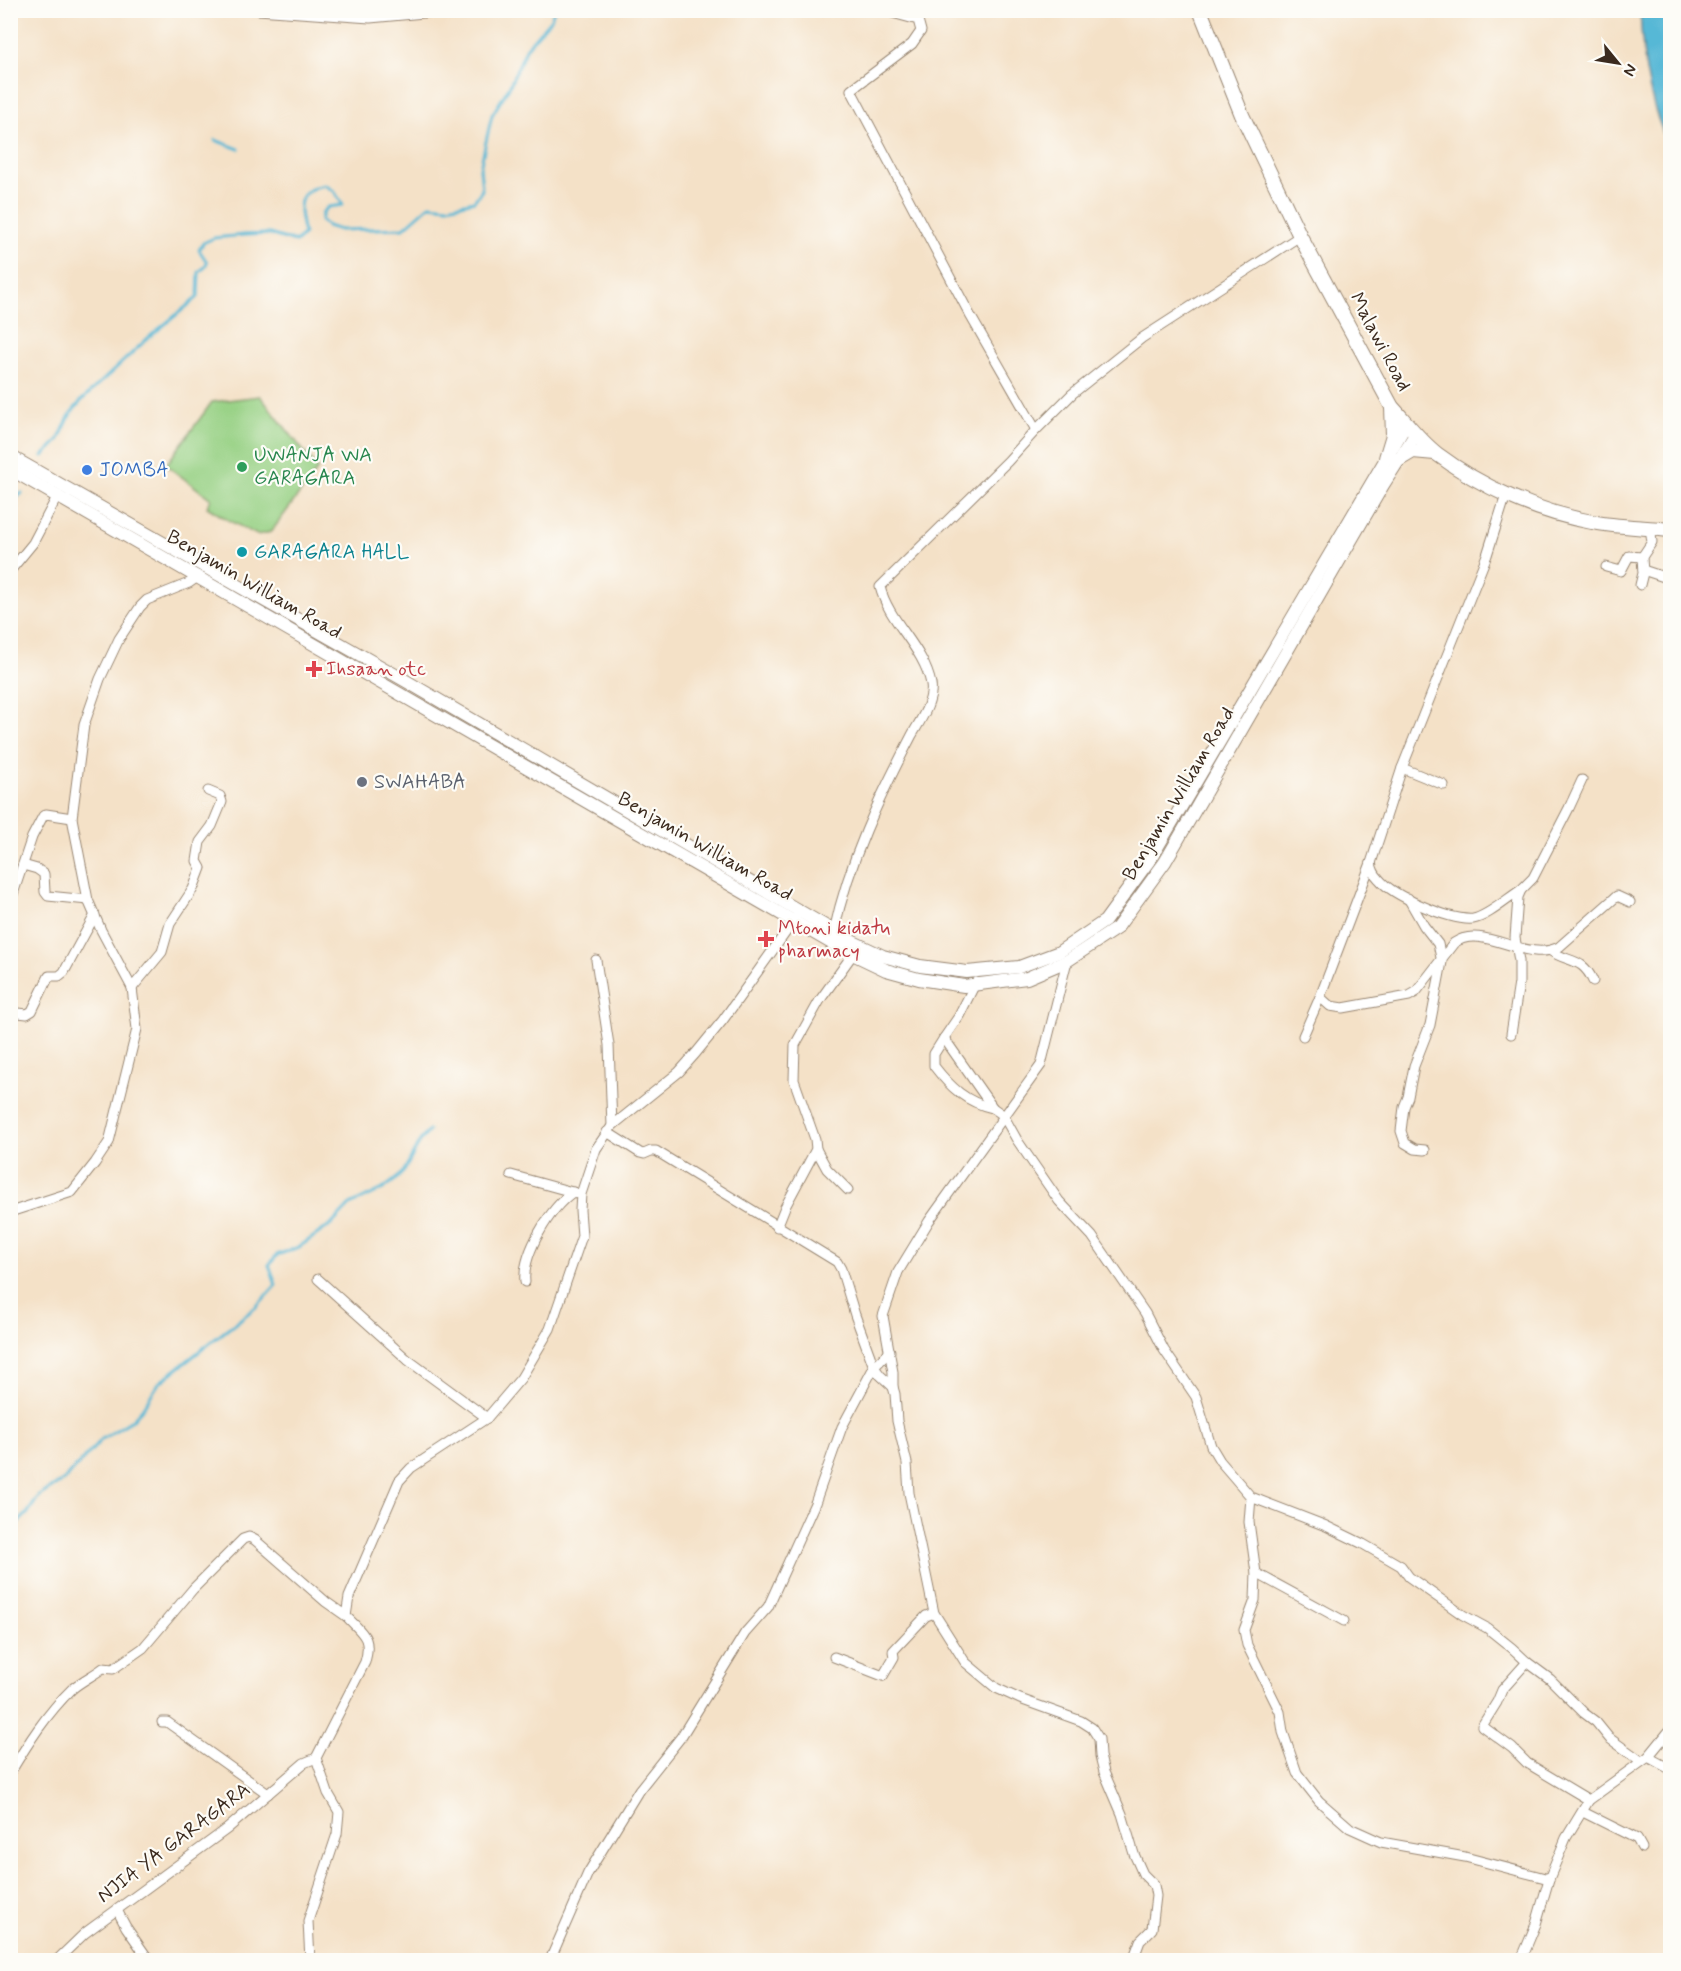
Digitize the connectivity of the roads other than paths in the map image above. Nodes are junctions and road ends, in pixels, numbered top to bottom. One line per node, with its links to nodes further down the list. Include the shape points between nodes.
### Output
1 (258, 10): 2 (street, via 370,18)
2 (456, 10)
3 (881, 10): 8 (street, via 918,20 921,31 912,44 851,90 970,315)
4 (1200, 10): 5 (main road, Malawi Road, via 1238,105)
5 (1300, 236): 6 (main road, Malawi Road); 8 (street, via 1142,338 1094,375)
6 (1392, 406): 7 (main road, Malawi Road); 11 (main road)
7 (1411, 428): 9 (main road, Malawi Road); 11 (main road, Benjamin William Road)
8 (1036, 429): 38 (street, via 880,587 889,610 928,674 931,693 859,843)
9 (1435, 453): 11 (main road, via 1413,451); 14 (main road, Malawi Road)
10 (10, 456): 37 (main road, Benjamin William Road, via 416,687)
11 (1392, 459): 44 (main road, Benjamin William Road, via 1165,862 1117,927); 45 (main road, Benjamin William Road, via 1151,858 1105,921 1059,952)
12 (10, 469): 13 (main road, Benjamin William Road)
13 (58, 495): 20 (street, via 33,543); 21 (main road, Benjamin William Road)
14 (1506, 495): 15 (main road, Malawi Road, via 1571,518); 24 (street, via 1487,555)
15 (1650, 528): 16 (main road, Malawi Road); 17 (street, via 1651,544)
16 (1671, 530)
17 (1642, 557): 18 (street, via 1629,556 1621,571); 19 (street)
18 (1606, 567)
19 (1643, 570): 22 (street); 23 (street)
20 (10, 571)
21 (199, 576): 28 (street, via 143,603 119,639 84,725); 37 (main road, Benjamin William Road)
22 (1671, 579)
23 (1640, 585)
24 (1402, 768): 26 (street); 29 (street)
25 (1582, 780): 31 (street, via 1533,878)
26 (1444, 784)
27 (208, 791): 47 (street, via 220,796 222,802 200,842 197,861 201,868 193,889 170,924 162,952)
28 (72, 818): 30 (street, via 43,816); 33 (street)
29 (1371, 863): 32 (street, via 1381,882); 48 (street)
30 (23, 865): 33 (street, via 44,874 48,896); 35 (street)
31 (1521, 890): 32 (street, via 1474,919 1438,914); 39 (street, via 1516,907)
32 (1408, 898): 42 (street, via 1438,944)
33 (88, 900): 36 (street)
34 (1630, 902): 40 (street, via 1617,897)
35 (10, 903)
36 (95, 915): 47 (street); 49 (street, via 64,972 49,976 32,1011)
37 (797, 916): 38 (main road, Benjamin William Road); 41 (main road, Benjamin William Road); 55 (street, via 723,1020 680,1071)
38 (834, 931): 45 (main road, Benjamin William Road, via 892,959 967,972)
39 (1517, 947): 40 (street); 42 (street, via 1466,936); 50 (street, via 1519,983)
40 (1551, 951): 46 (street, via 1586,968)
41 (853, 954): 45 (main road, Benjamin William Road, via 886,970 919,979 964,986); 56 (street, via 820,1000 795,1045 794,1080 816,1138)
42 (1442, 958): 48 (street, via 1409,996 1343,1008 1330,1006); 57 (street, via 1430,1024 1401,1117 1405,1143)
43 (596, 960): 55 (street, via 609,1045)
44 (1067, 961): 45 (main road, Benjamin William Road, via 1027,978); 54 (street, via 1044,1058)
45 (976, 978): 52 (street)
46 (1593, 981)
47 (132, 988): 61 (street, via 137,1029 109,1142 72,1192)
48 (1320, 998): 51 (street)
49 (10, 1012)
50 (1511, 1035)
51 (1303, 1036)
52 (944, 1038): 53 (street); 53 (street, via 934,1054 934,1066 956,1092)
53 (993, 1108): 54 (street)
54 (1003, 1115): 65 (street, via 928,1221 898,1272 883,1316); 70 (street, via 1059,1201 1092,1236 1145,1313 1196,1397 1211,1446)
55 (610, 1129): 60 (street, via 596,1149); 62 (street, via 640,1153 656,1151)
56 (816, 1149): 59 (street, via 831,1174); 62 (street)
57 (1425, 1150)
58 (511, 1175): 60 (street)
59 (848, 1190)
60 (577, 1193): 64 (street, via 558,1206 538,1237 526,1260); 69 (street, via 582,1236 550,1329 521,1378)
61 (10, 1212)
62 (777, 1227): 67 (street, via 813,1245 842,1269)
63 (318, 1279): 69 (street, via 408,1360)
64 (525, 1282)
65 (890, 1351): 66 (street); 67 (street)
66 (892, 1366): 67 (street); 68 (street)
67 (877, 1371): 68 (street); 92 (street, via 842,1427 815,1503 768,1608 745,1633 681,1737 639,1790 588,1873)
68 (894, 1387): 72 (street, via 909,1493)
69 (487, 1418): 73 (street, via 411,1468 399,1481 349,1597)
70 (1251, 1497): 71 (street, via 1249,1522); 76 (street, via 1386,1556 1435,1595 1487,1628)
71 (1256, 1573): 74 (street); 87 (street, via 1255,1600 1244,1630 1247,1645 1280,1712 1297,1773 1323,1806 1350,1828 1381,1842 1466,1857)
72 (934, 1613): 75 (street, via 926,1616 893,1651 894,1657 883,1676); 93 (street, via 965,1662 996,1688 1082,1721 1099,1739 1104,1772 1134,1854 1143,1874 1154,1885 1156,1896 1152,1929 1140,1941)
73 (346, 1616): 79 (street, via 368,1640 368,1649); 82 (street, via 255,1540 243,1539 193,1589 143,1648 113,1669 103,1668 73,1688 35,1732)
74 (1344, 1621)
75 (834, 1657)
76 (1527, 1662): 80 (street, via 1609,1737); 84 (street, via 1502,1690 1482,1726 1527,1763)
77 (162, 1722): 83 (street)
78 (1671, 1730): 80 (street)
79 (316, 1758): 83 (street, NJIA YA GARAGARA, via 304,1763); 91 (street, via 339,1812 337,1833 308,1921)
80 (1645, 1759): 81 (street); 84 (street)
81 (1671, 1768)
82 (10, 1773)
83 (268, 1794): 88 (street, NJIA YA GARAGARA)
84 (1589, 1800): 85 (street)
85 (1582, 1812): 86 (street, via 1637,1839); 87 (street)
86 (1642, 1848)
87 (1549, 1879): 94 (street)
88 (117, 1910): 89 (street, NJIA YA GARAGARA); 90 (street)
89 (57, 1960)
90 (149, 1960)
91 (310, 1960)
92 (550, 1960)
93 (1133, 1960)
94 (1521, 1960)

